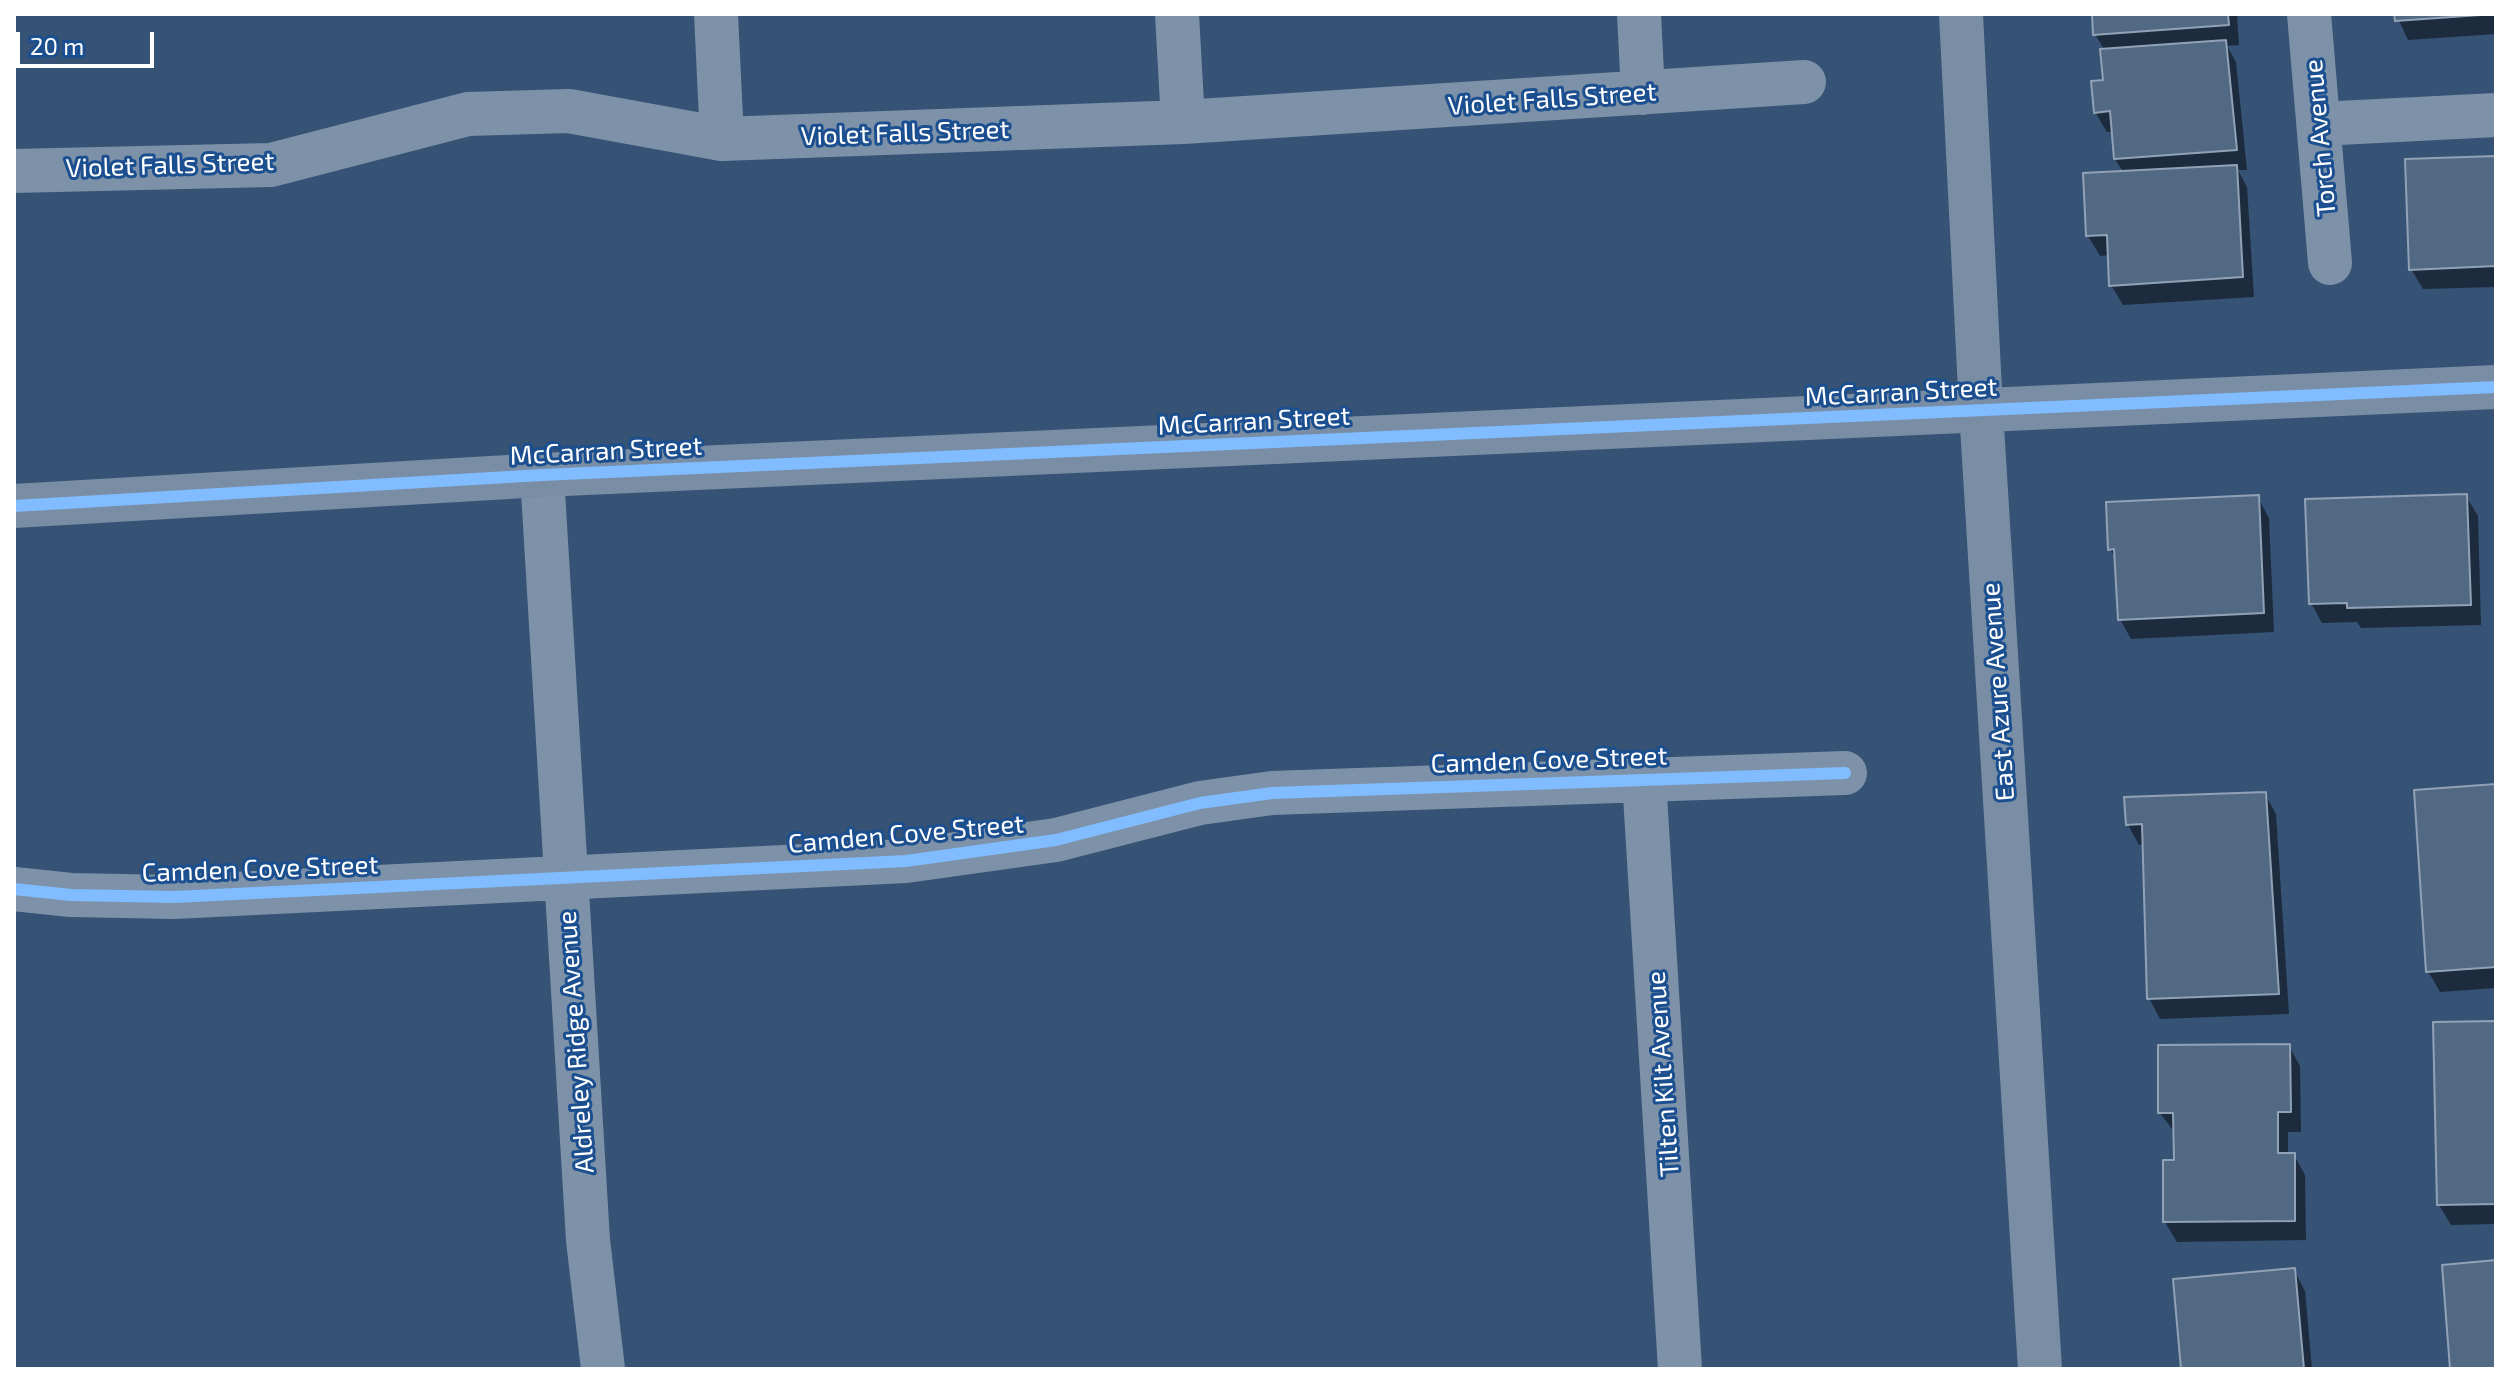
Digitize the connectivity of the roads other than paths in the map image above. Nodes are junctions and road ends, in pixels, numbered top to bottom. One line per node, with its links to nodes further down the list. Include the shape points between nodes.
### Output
1 (716, 14): 11 (street)
2 (1177, 14): 9 (street)
3 (1639, 14): 7 (street)
4 (1961, 14): 15 (street, East Azure Avenue)
5 (2309, 14): 10 (street, Torch Avenue)
6 (1804, 82): 7 (street, Violet Falls Street)
7 (1643, 93): 9 (street, Violet Falls Street)
8 (2496, 115): 10 (street)
9 (1183, 122): 11 (street, Violet Falls Street)
10 (2319, 124): 13 (street, Torch Avenue)
11 (722, 139): 12 (street, Violet Falls Street, via 569,111 468,114 271,165)
12 (14, 171)
13 (2330, 263)
14 (2496, 387): 15 (street, McCarran Street)
15 (1981, 410): 16 (street, McCarran Street); 24 (street, East Azure Avenue)
16 (542, 475): 17 (street, McCarran Street); 20 (street, Aldreley Ridge Avenue)
17 (14, 506)
18 (1845, 773): 19 (street, Camden Cove Street)
19 (1644, 779): 20 (street, Camden Cove Street, via 1272,793 1200,803 1056,840 906,861); 23 (street, Tilten Kilt Avenue)
20 (566, 878): 21 (street, Camden Cove Street, via 174,897); 22 (street, Aldreley Ridge Avenue, via 588,1240)
21 (14, 889)
22 (603, 1369)
23 (1680, 1369)
24 (2040, 1369)

